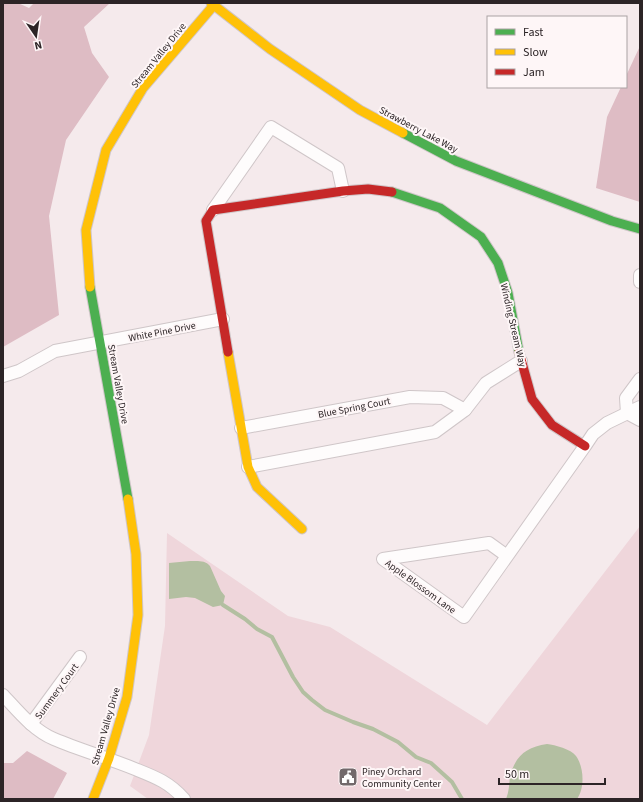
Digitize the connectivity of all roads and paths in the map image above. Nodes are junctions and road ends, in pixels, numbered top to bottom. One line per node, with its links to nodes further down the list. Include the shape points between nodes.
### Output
1 (212, 4): 4 (street, Strawberry Lake Way, via 270,49 360,110 456,161 612,221); 8 (street, Stream Valley Drive, via 143,88 106,150 86,230 91,294)
2 (343, 190): 3 (street, Winding Stream Way); 3 (street, via 338,168 271,127); 9 (street, Winding Stream Way, via 368,189 396,193 440,208 481,237 498,263 508,292)
3 (213, 210): 7 (street, via 206,221)
4 (640, 229)
5 (640, 275): 6 (street)
6 (640, 282)
7 (223, 319): 8 (street, White Pine Drive); 16 (street)
8 (100, 343): 10 (street, White Pine Drive, via 55,351 19,371); 24 (street, Stream Valley Drive, via 126,483 136,554 138,615 127,697)
9 (521, 361): 13 (street, via 486,383); 17 (street, Winding Stream Way, via 532,399 552,425)
10 (3, 376)
11 (640, 379): 14 (street, via 626,398)
12 (640, 407): 14 (street, Apple Blossom Lane)
13 (465, 410): 16 (street, Blue Spring Court, via 443,398 410,397); 18 (street, via 435,432)
14 (627, 413): 15 (street); 17 (street, Apple Blossom Lane, via 607,423 593,434)
15 (640, 420)
16 (241, 428): 18 (street)
17 (585, 446): 20 (street, Apple Blossom Lane)
18 (248, 467): 19 (street, via 258,488)
19 (302, 528)
20 (507, 556): 20 (street, Apple Blossom Lane, via 489,543 383,558 464,617)
21 (80, 657): 23 (street, Summery Court)
22 (3, 695): 23 (street)
23 (32, 724): 24 (street, via 53,738)
24 (110, 758): 25 (street, Stream Valley Drive); 26 (street, via 163,780)
25 (93, 799)
26 (184, 799)

